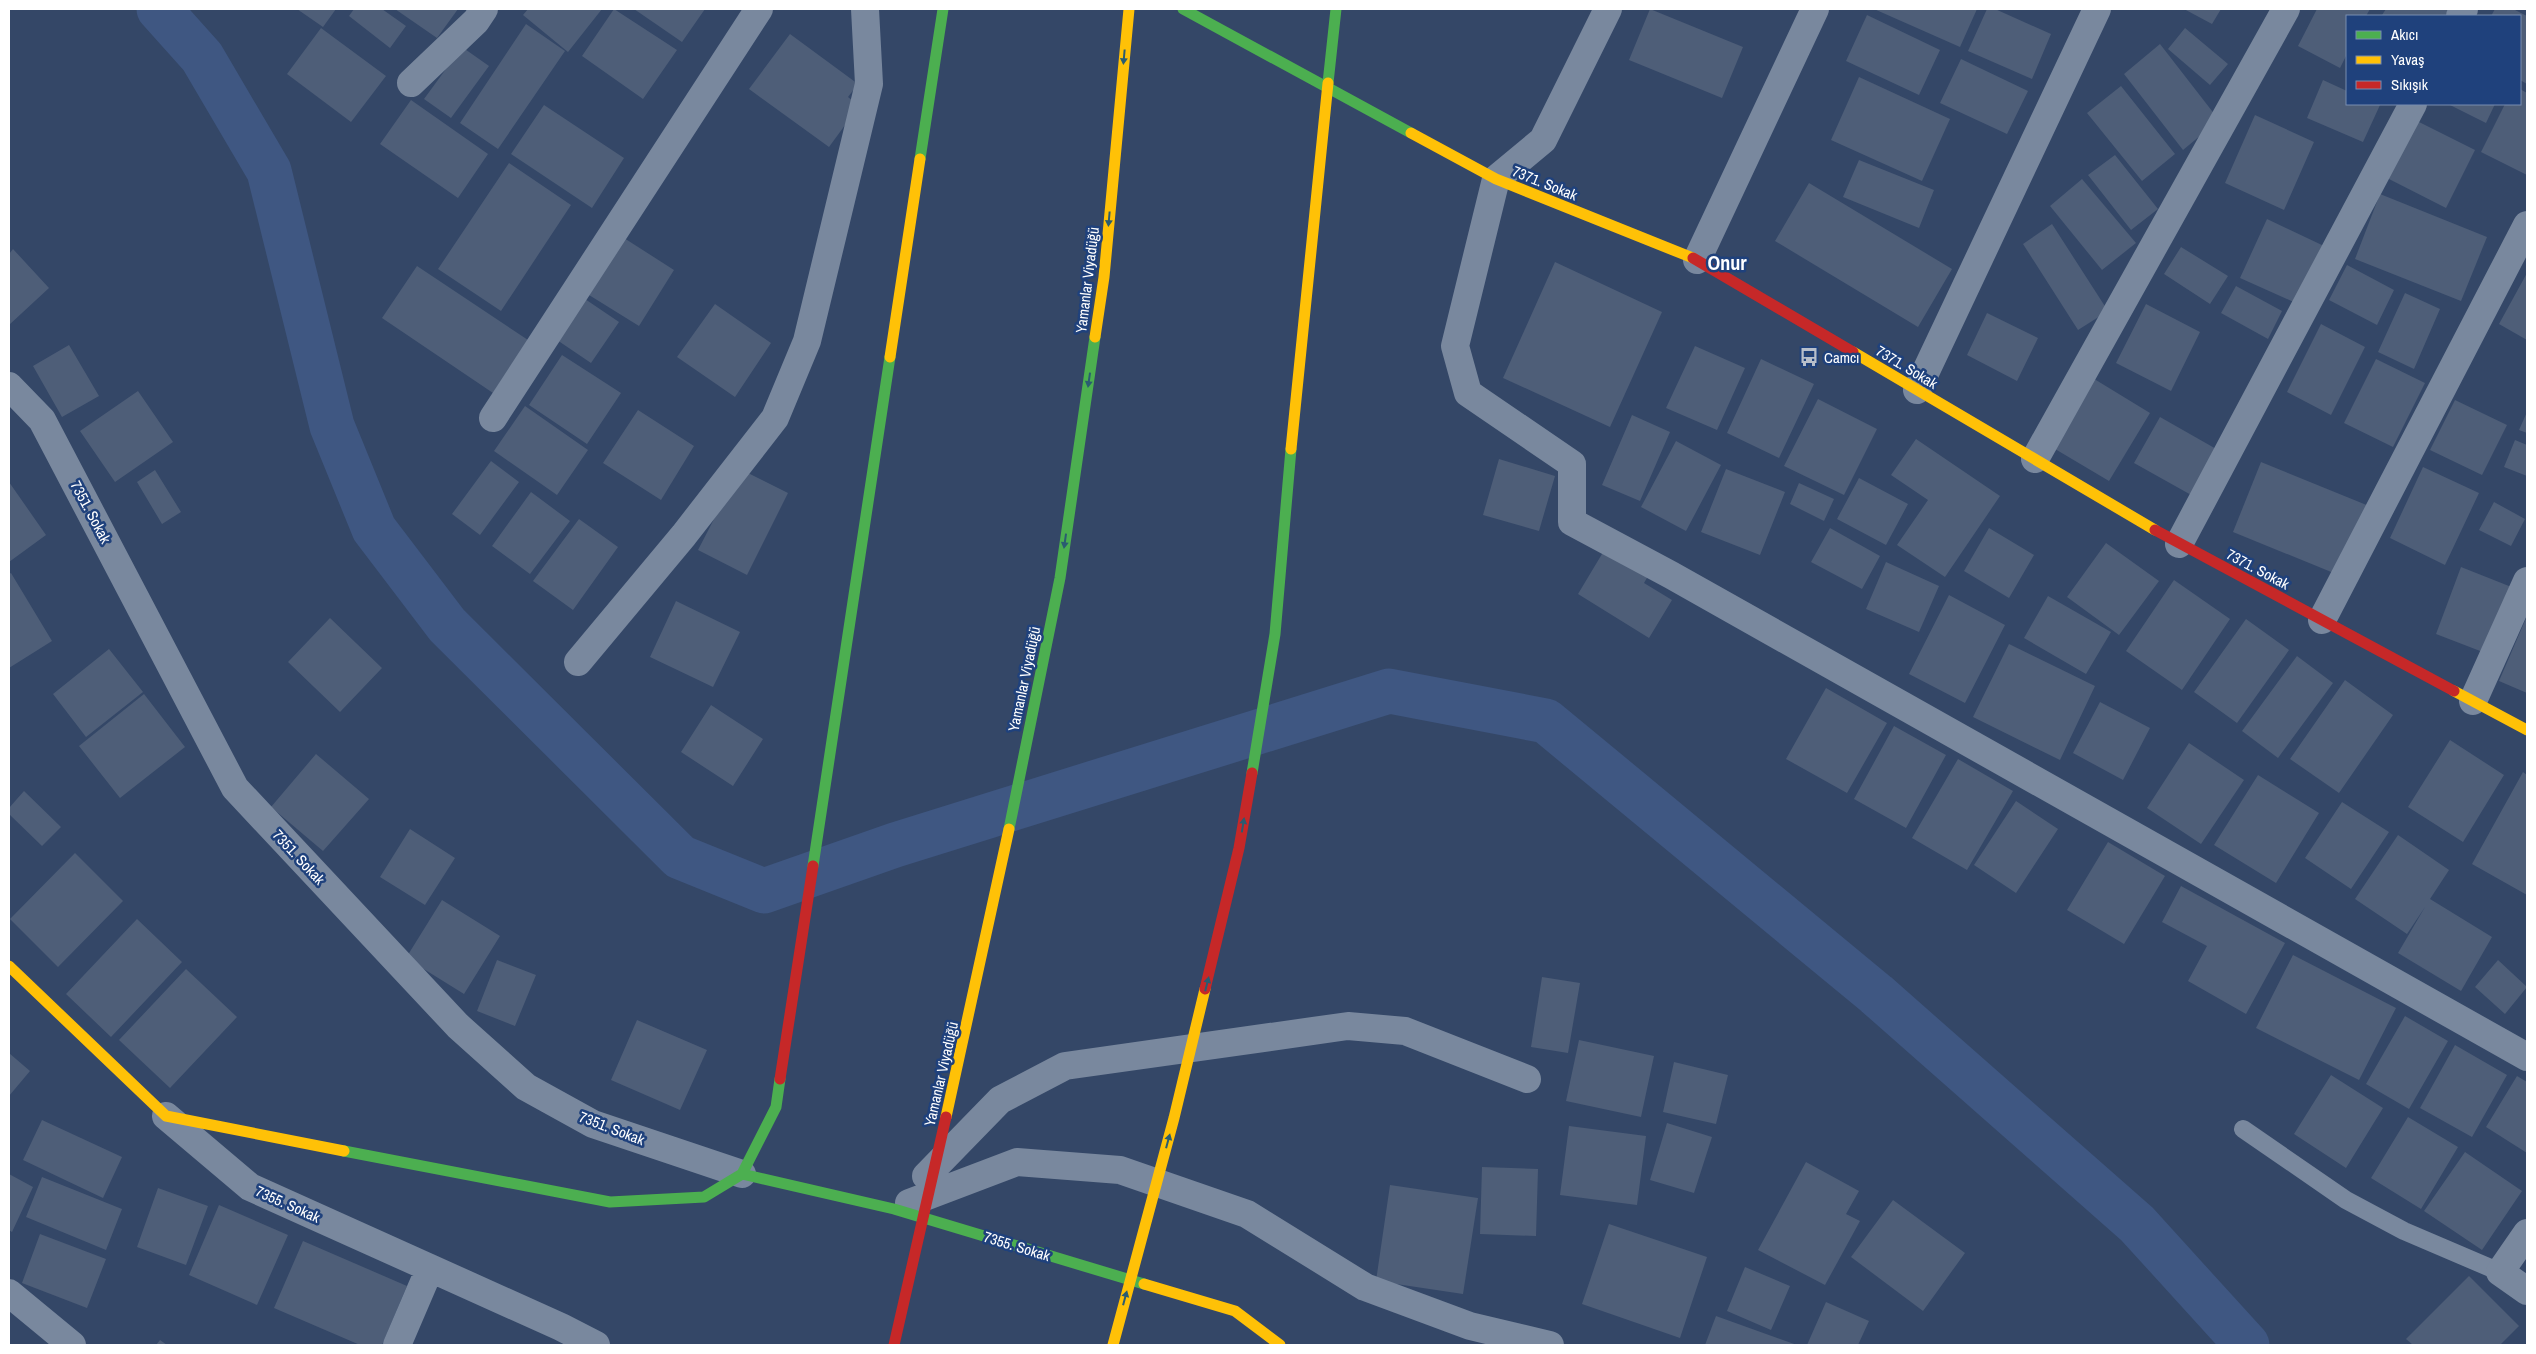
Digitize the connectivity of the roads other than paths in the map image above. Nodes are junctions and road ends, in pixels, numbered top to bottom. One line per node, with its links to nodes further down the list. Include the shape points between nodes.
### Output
1 (484, 9): 12 (street, via 476,21)
2 (759, 9): 19 (street)
3 (865, 9): 24 (street, via 869,84 807,341 775,418 684,535)
4 (943, 9): 32 (main road, via 776,1107)
5 (1129, 9): 42 (main road, Yamanlar Viyadüğü, one-way to 42, via 1104,276 1060,578 983,954)
6 (1183, 9): 14 (main road, 7371. Sokak)
7 (1336, 9): 43 (main road, one-way to 7, via 1174,1118 1240,848 1275,634 1293,423)
8 (1608, 9): 14 (street, via 1543,140)
9 (1815, 9): 16 (street)
10 (2097, 9): 18 (street)
11 (2286, 9): 20 (street)
12 (411, 83)
13 (2412, 105): 21 (street)
14 (1496, 179): 16 (main road, 7371. Sokak); 28 (street, via 1455,346 1468,393 1572,464 1572,522)
15 (2527, 225): 23 (street)
16 (1698, 260): 18 (main road, 7371. Sokak)
17 (9, 386): 32 (street, 7351. Sokak, via 42,420 235,788 458,1026 526,1087 594,1124)
18 (1916, 390): 20 (main road, 7371. Sokak)
19 (492, 418)
20 (2035, 459): 21 (main road, 7371. Sokak)
21 (2179, 544): 23 (main road, 7371. Sokak)
22 (2527, 581): 25 (street)
23 (2322, 620): 25 (main road, 7371. Sokak)
24 (578, 662)
25 (2473, 701): 26 (main road, 7371. Sokak)
26 (2527, 730)
27 (9, 966): 30 (main road, 7355. Sokak)
28 (2527, 1057)
29 (1527, 1079): 33 (street, via 1405,1031 1348,1026 1065,1066 1000,1100)
30 (166, 1116): 32 (main road, via 610,1202 704,1197); 35 (street, 7355. Sokak, via 250,1187)
31 (2243, 1129): 36 (lane, via 2346,1200 2404,1231)
32 (742, 1174): 33 (main road, 7355. Sokak)
33 (894, 1209): 44 (main road, 7355. Sokak, via 1235,1311); 45 (street, via 1016,1162 1120,1170 1247,1214 1365,1287 1470,1326)
34 (2527, 1233): 36 (street)
35 (430, 1268): 40 (street); 41 (street, 7355. Sokak)
36 (2500, 1272): 37 (street)
37 (2527, 1291)
38 (9, 1293): 39 (street)
39 (72, 1345)
40 (397, 1345)
41 (596, 1345)
42 (894, 1345)
43 (1112, 1345)
44 (1280, 1345)
45 (1550, 1345)

